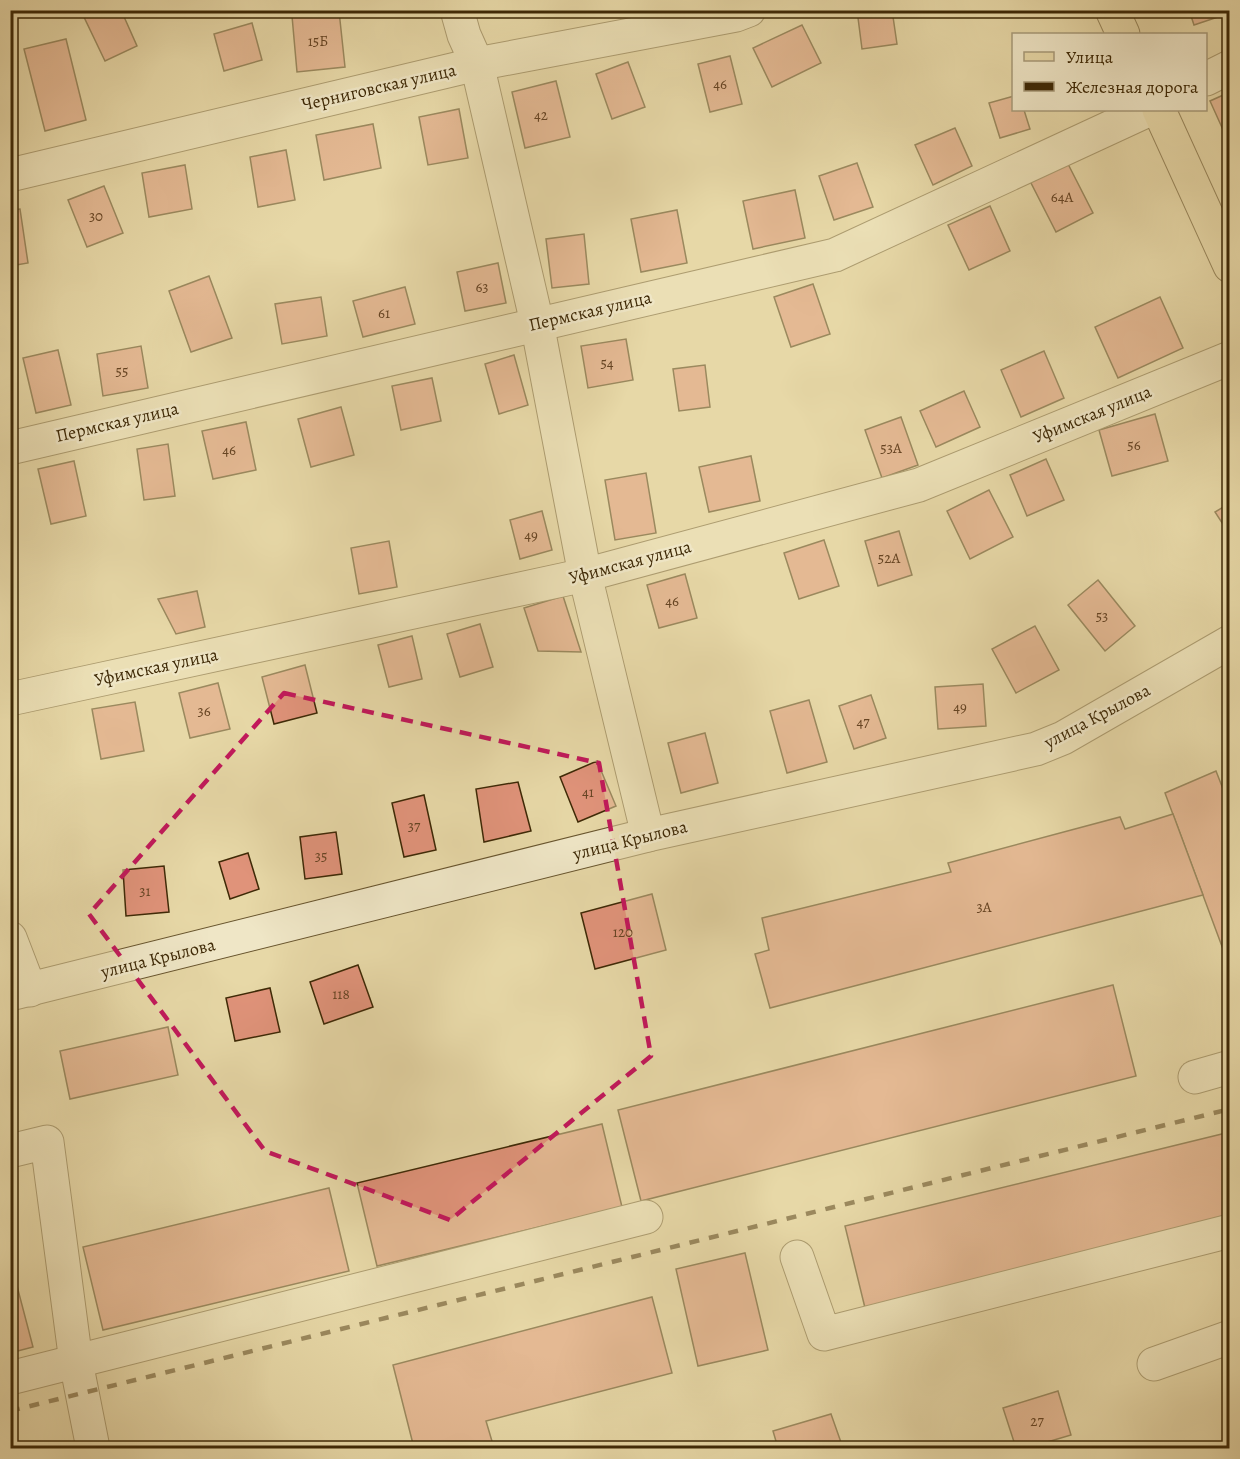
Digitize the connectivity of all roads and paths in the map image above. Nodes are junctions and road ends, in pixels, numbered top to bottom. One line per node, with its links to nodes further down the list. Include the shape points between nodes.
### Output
1 (457, 10): 5 (street)
2 (749, 10): 5 (street, Черниговская улица)
3 (1112, 10): 4 (main road)
4 (1123, 33)
5 (477, 64): 10 (street, Черниговская улица); 12 (street)
6 (1230, 67): 7 (street)
7 (1207, 78)
8 (1146, 111): 12 (street, Пермская улица, via 835,255)
9 (1159, 111): 11 (main road)
10 (10, 175)
11 (1230, 266)
12 (537, 323): 14 (street, Пермская улица); 15 (street)
13 (1230, 358): 15 (street, Уфимская улица, via 919,485)
14 (10, 448)
15 (585, 575): 17 (street, Уфимская улица); 18 (street)
16 (1230, 642): 18 (street, улица Крылова, via 1063,738 1036,749)
17 (10, 699)
18 (648, 835): 20 (street, улица Крылова)
19 (10, 938): 20 (street)
20 (20, 992)
21 (1230, 1067): 22 (street)
22 (1195, 1077)
23 (10, 1151): 28 (street, via 47,1142)
24 (646, 1217): 28 (street)
25 (1230, 1231): 26 (street, via 824,1334)
26 (797, 1257)
27 (1230, 1337): 29 (street)
28 (76, 1362): 30 (street); 31 (street)
29 (1154, 1364)
30 (10, 1378)
31 (93, 1449)

